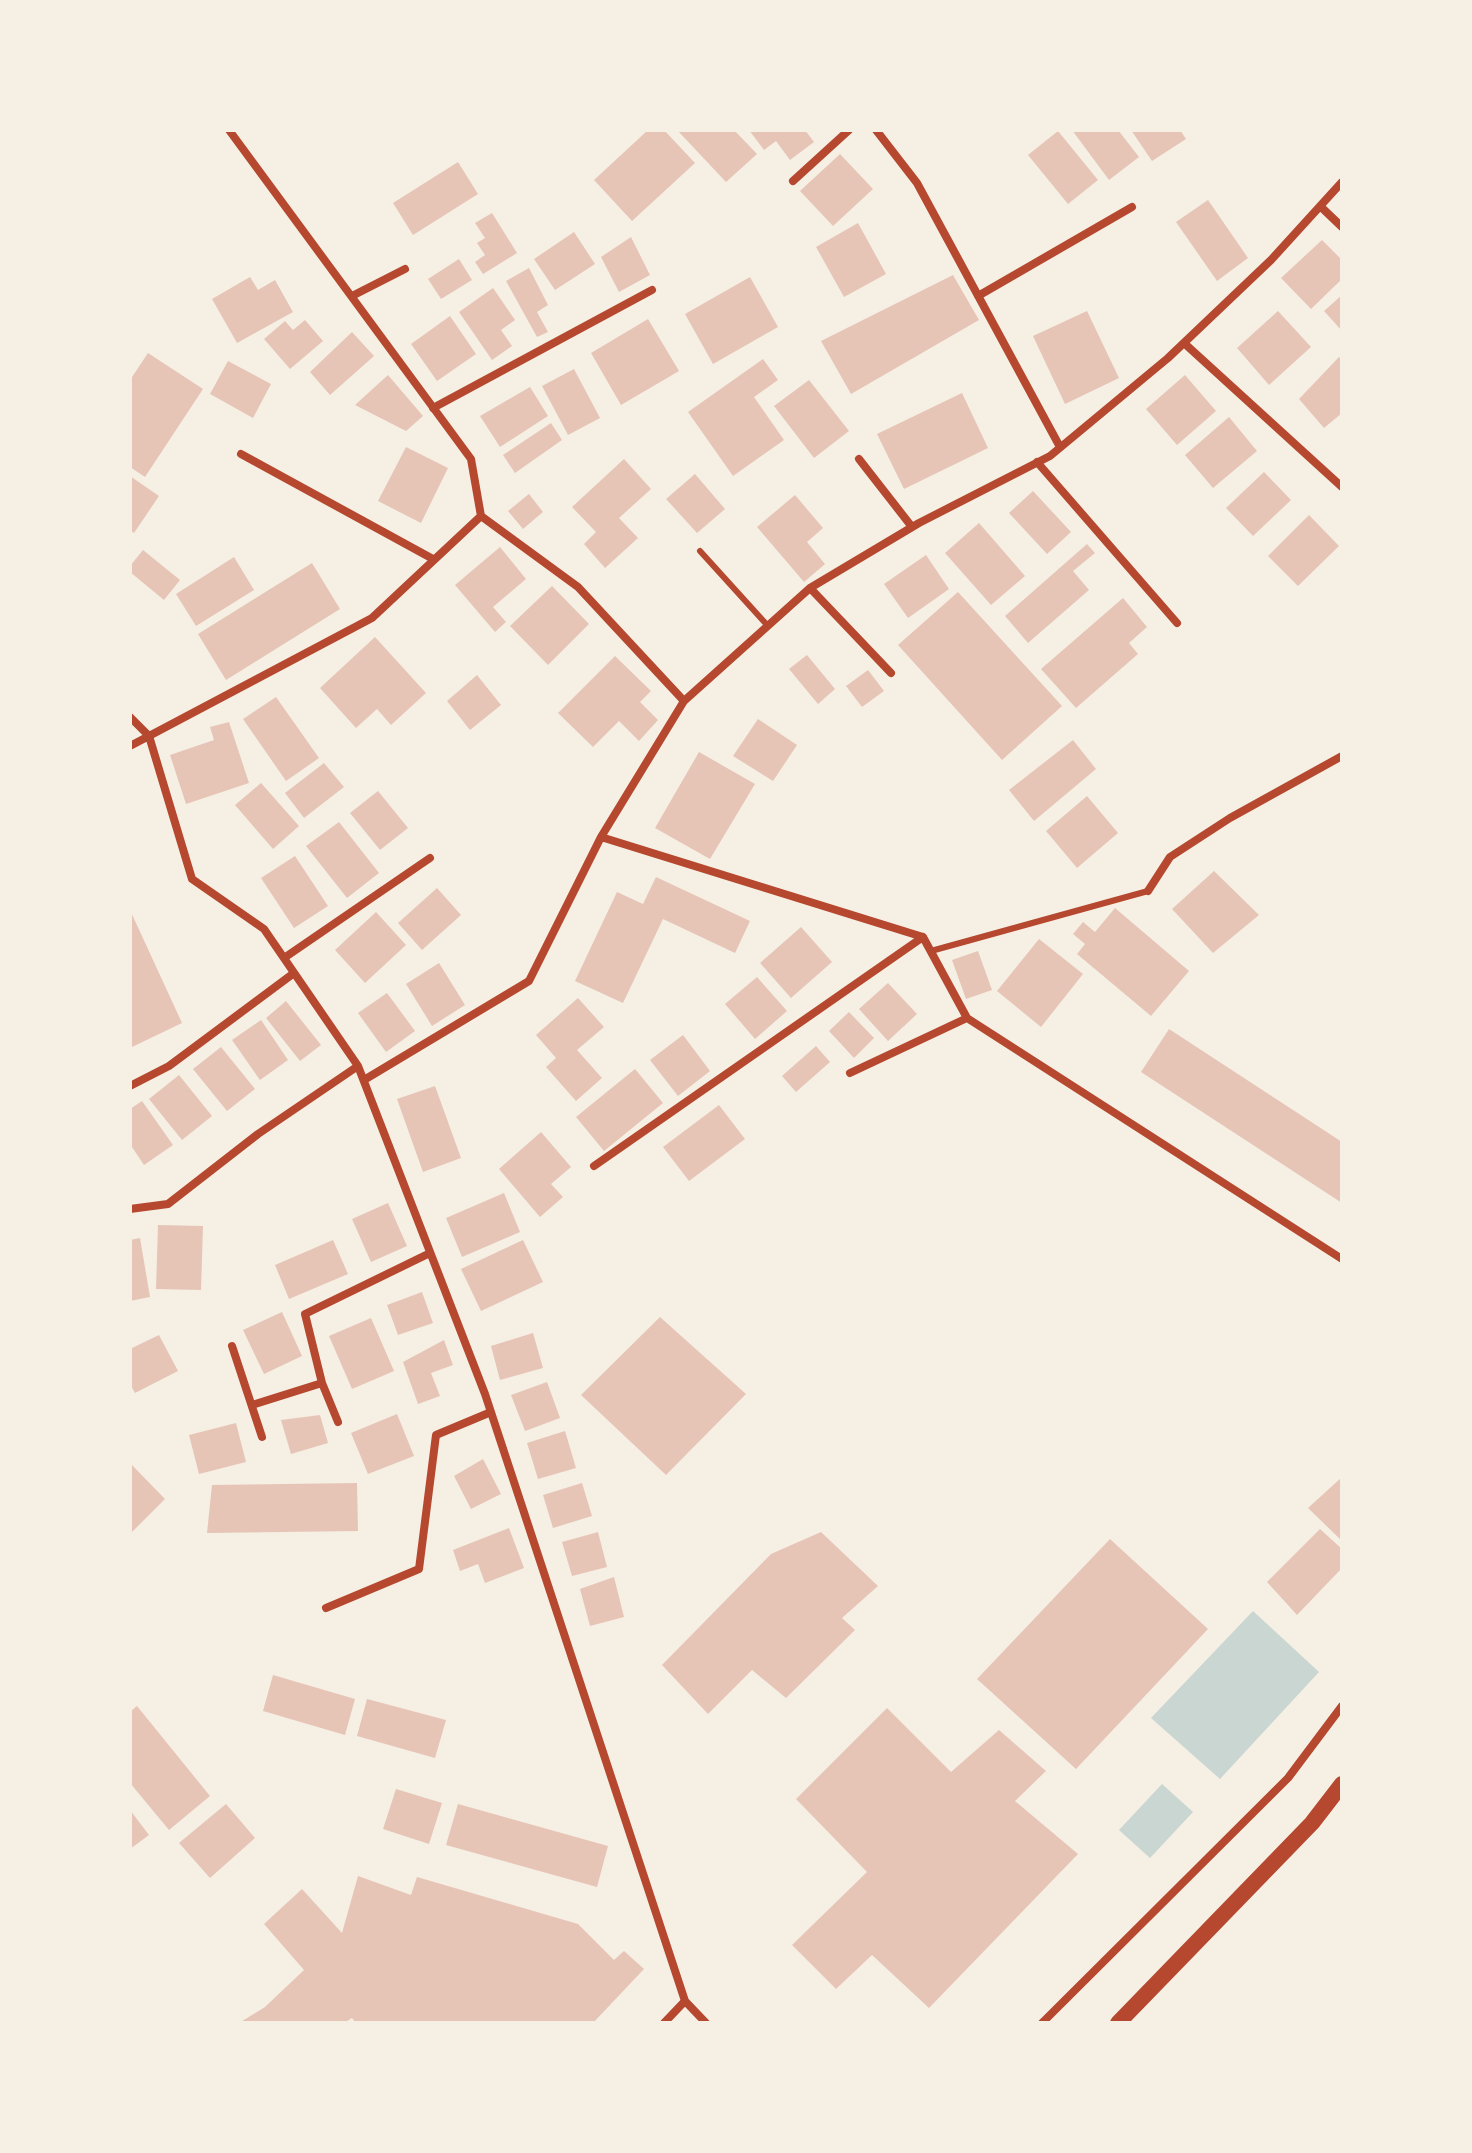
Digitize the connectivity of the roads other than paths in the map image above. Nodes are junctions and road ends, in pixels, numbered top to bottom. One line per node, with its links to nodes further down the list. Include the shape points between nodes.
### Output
1 (229, 130): 11 (street)
2 (849, 130): 4 (street)
3 (876, 130): 12 (street, via 917,183)
4 (793, 181)
5 (1342, 182): 6 (street)
6 (1320, 206): 8 (street); 13 (street)
7 (1132, 207): 12 (street)
8 (1342, 227)
9 (405, 269): 11 (street)
10 (652, 290): 14 (street)
11 (352, 296): 14 (street)
12 (978, 296): 15 (street)
13 (1184, 343): 15 (street); 19 (street)
14 (433, 408): 20 (street, via 471,459)
15 (1060, 447): 18 (street)
16 (241, 454): 23 (street)
17 (859, 459): 21 (street)
18 (1037, 462): 21 (street); 25 (street)
19 (1342, 487)
20 (481, 516): 23 (street); 28 (street, via 578,587)
21 (912, 527): 24 (street)
22 (700, 551): 26 (lane)
23 (433, 559): 30 (street, via 372,618)
24 (810, 588): 26 (street); 27 (street)
25 (1177, 623)
26 (768, 626): 28 (street)
27 (891, 673)
28 (684, 701): 33 (street)
29 (130, 717): 30 (street)
30 (149, 736): 31 (street); 38 (street, via 192,879 264,929)
31 (130, 746)
32 (1342, 756): 35 (street, via 1170,857)
33 (601, 837): 36 (street); 43 (street, via 529,981)
34 (430, 858): 38 (street)
35 (1148, 891): 37 (lane)
36 (923, 937): 37 (street); 45 (street)
37 (931, 951): 40 (street)
38 (284, 958): 39 (street)
39 (294, 973): 41 (street); 44 (street, via 169,1066)
40 (967, 1018): 42 (street); 48 (street)
41 (358, 1066): 43 (street); 46 (street, via 168,1204)
42 (850, 1073)
43 (364, 1080): 47 (street)
44 (130, 1086)
45 (594, 1166)
46 (130, 1209)
47 (430, 1253): 50 (street, via 305,1314); 52 (street)
48 (1342, 1259)
49 (232, 1346): 51 (street)
50 (322, 1383): 51 (street); 53 (street)
51 (252, 1405): 54 (street)
52 (491, 1412): 55 (street, via 436,1435 419,1569); 58 (street)
53 (338, 1422)
54 (262, 1437)
55 (326, 1608)
56 (1342, 1706): 61 (street, via 1288,1778)
57 (1342, 1784): 62 (main road, via 1312,1823)
58 (685, 2001): 59 (street); 60 (street)
59 (664, 2023)
60 (706, 2023)
61 (1042, 2023)
62 (1118, 2023)

